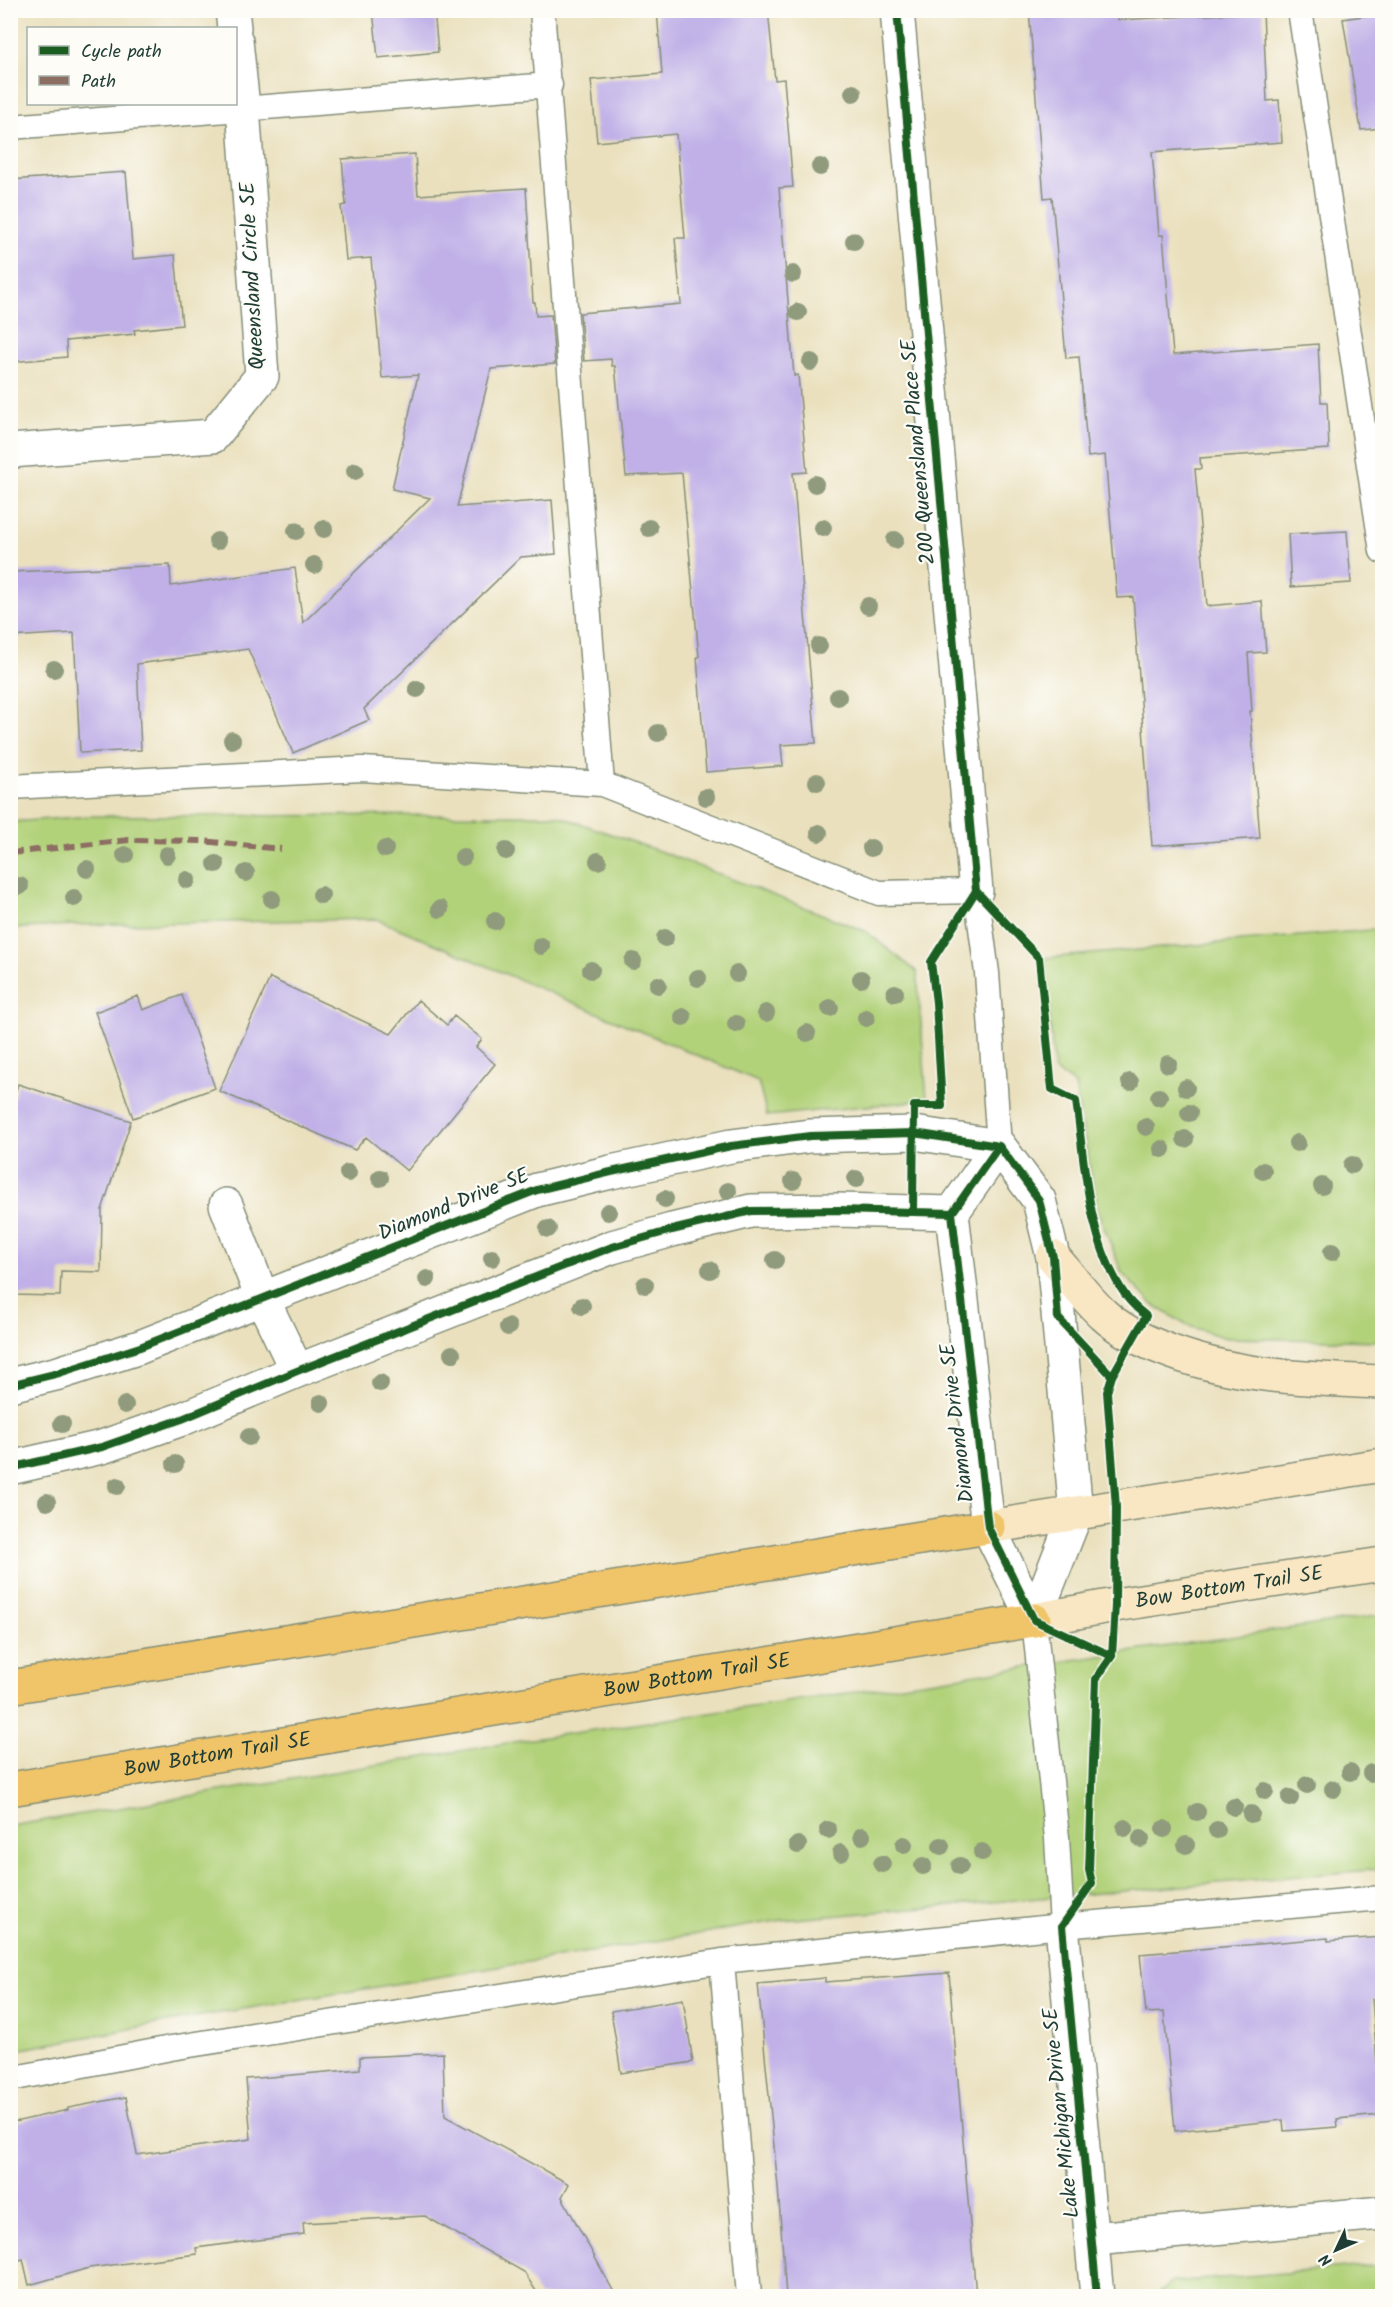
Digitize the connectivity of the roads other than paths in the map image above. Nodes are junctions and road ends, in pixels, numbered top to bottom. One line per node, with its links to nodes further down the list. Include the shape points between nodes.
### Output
1 (232, 10): 5 (street)
2 (542, 10): 7 (lane)
3 (897, 10): 14 (street, 200 Queensland Place SE)
4 (1300, 10): 11 (lane)
5 (234, 27)
6 (237, 50): 8 (street, Queensland Circle SE)
7 (550, 85): 8 (lane); 12 (lane)
8 (243, 107): 9 (lane); 10 (street, Queensland Circle SE, via 262,376 213,436)
9 (10, 127)
10 (10, 451)
11 (1383, 551)
12 (602, 784): 13 (lane, via 362,770); 14 (lane, via 879,893)
13 (10, 787)
14 (976, 891): 15 (lane, via 987,973)
15 (999, 1146): 17 (street); 18 (street, via 1039,1200); 19 (street, Diamond Drive SE, via 914,1133 810,1136 731,1146 537,1191)
16 (226, 1205): 19 (street)
17 (952, 1213): 20 (street, via 751,1211 672,1230 612,1247); 26 (street, Diamond Drive SE)
18 (1053, 1257): 21 (main road, via 1104,1316 1134,1337 1179,1356 1222,1369 1271,1376); 25 (street)
19 (263, 1300): 20 (street); 22 (street, Diamond Drive SE, via 140,1347)
20 (297, 1371): 24 (street, via 102,1447)
21 (1383, 1382)
22 (10, 1385)
23 (1383, 1465): 25 (main road)
24 (10, 1468)
25 (1076, 1513): 26 (main road); 28 (street)
26 (988, 1527): 28 (street, Diamond Drive SE); 29 (highway)
27 (1383, 1564): 28 (main road, Bow Bottom Trail SE)
28 (1034, 1620): 30 (highway, Bow Bottom Trail SE); 32 (lane, via 1057,1838)
29 (10, 1687)
30 (10, 1789)
31 (1383, 1898): 32 (lane)
32 (1062, 1926): 33 (lane); 36 (street, Lake Michigan Drive SE)
33 (722, 1961): 34 (lane, via 171,2048); 37 (lane)
34 (10, 2079)
35 (1383, 2213): 36 (street)
36 (1093, 2239): 38 (street, Lake Michigan Drive SE)
37 (749, 2296)
38 (1097, 2296)

